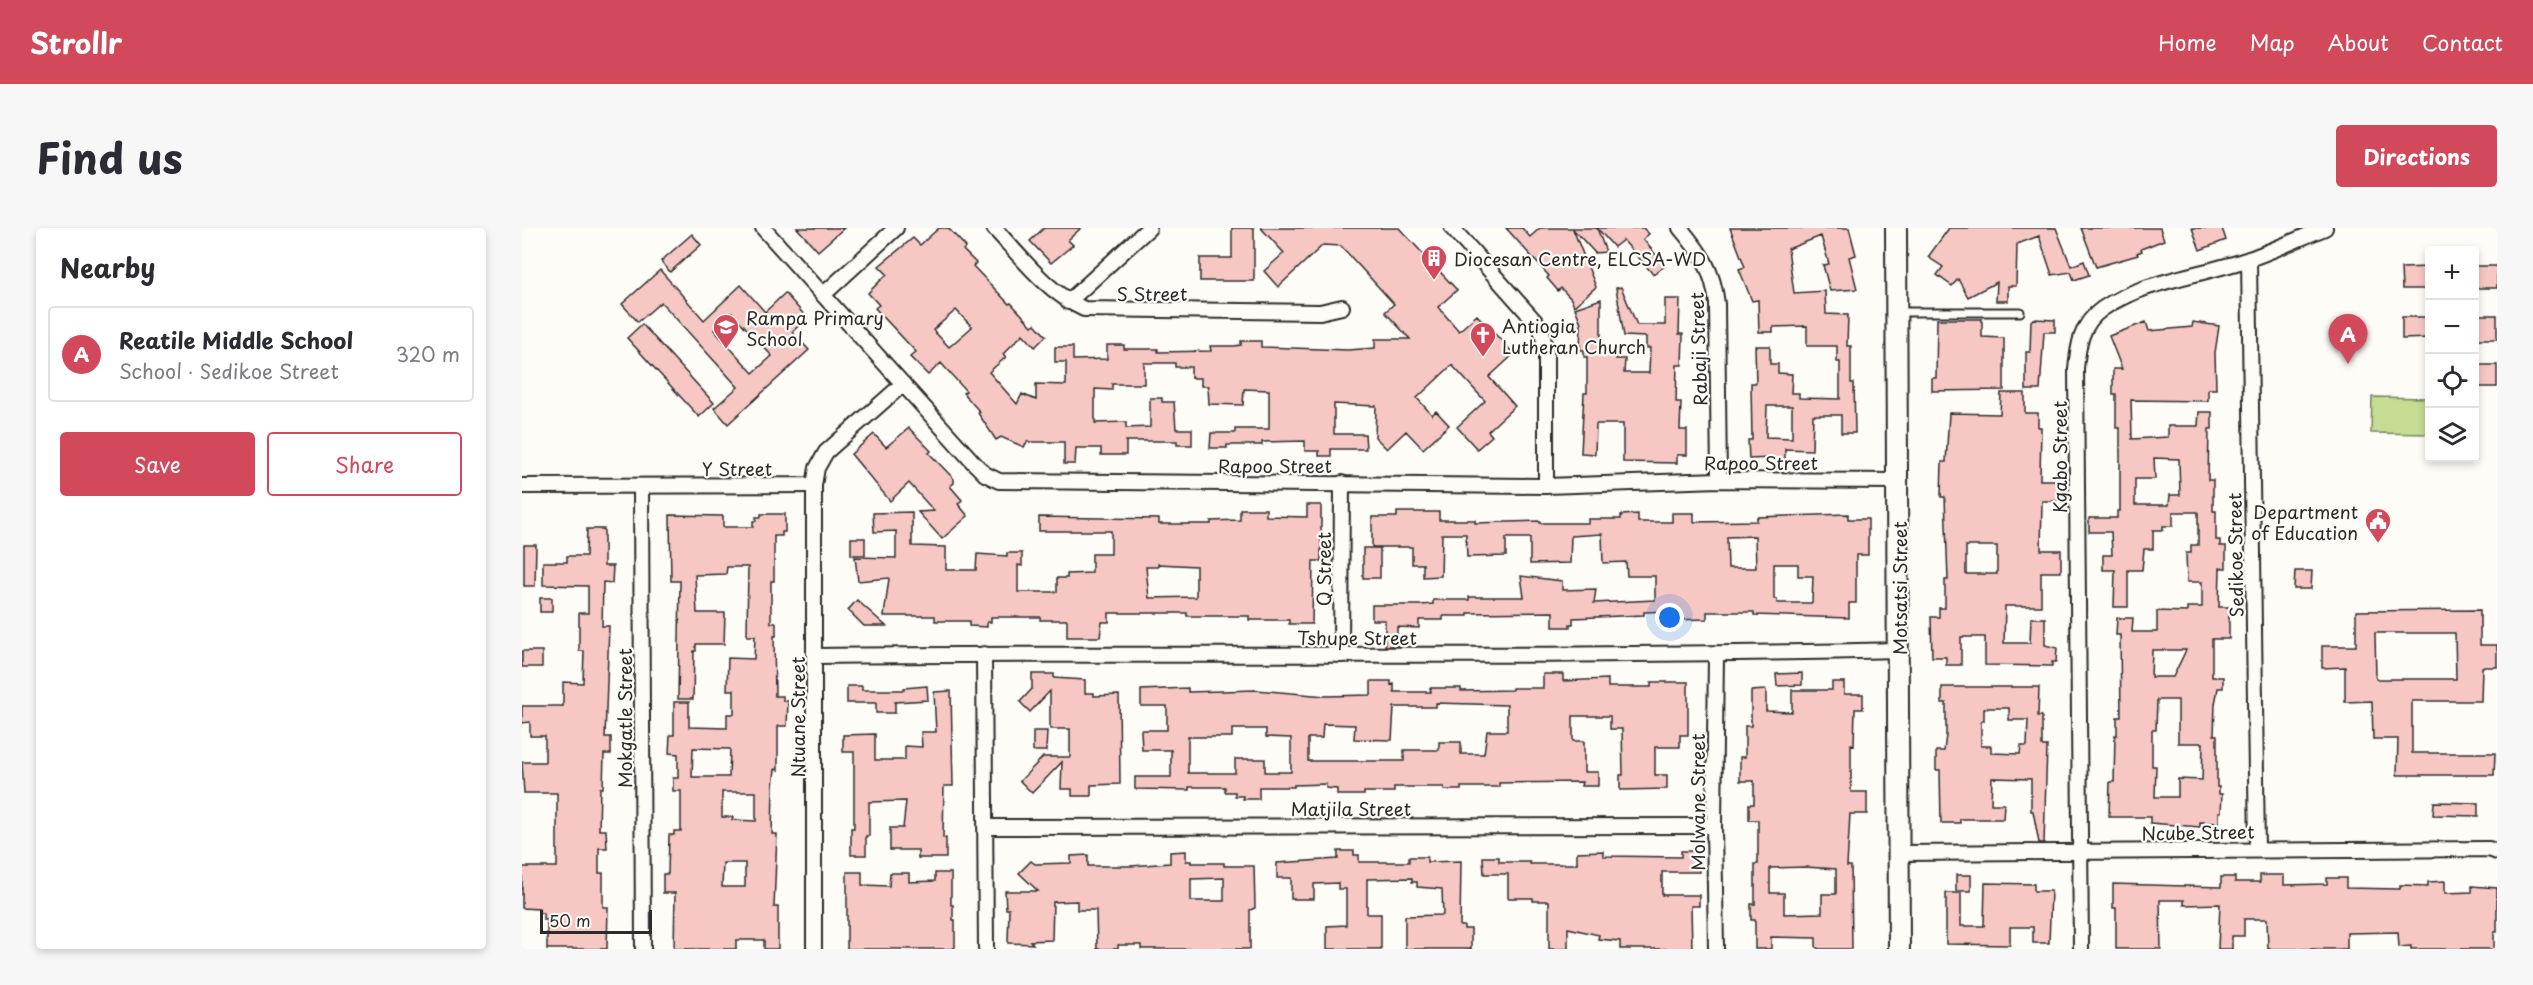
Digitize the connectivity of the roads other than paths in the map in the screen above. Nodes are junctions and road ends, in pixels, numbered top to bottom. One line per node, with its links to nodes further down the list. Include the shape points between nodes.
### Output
1 (763, 228): 10 (street, Rapoo Street)
2 (896, 228): 10 (street)
3 (994, 228): 11 (street, S Street)
4 (1149, 228): 11 (street)
5 (1452, 228): 22 (street, via 1541,328 1546,351)
6 (1680, 228): 16 (street, Rabaji Street, via 1702,255 1714,282)
7 (2325, 228): 9 (street, Kgabo Street)
8 (1897, 232): 13 (street, Motsatsi Street)
9 (2249, 259): 30 (street, Sedikoe Street); 31 (street, Kgabo Street, via 2136,292 2102,309 2081,334 2076,369)
10 (823, 295): 15 (street, Rapoo Street)
11 (1068, 302): 12 (street, S Street, via 1102,311 1320,312)
12 (1342, 307)
13 (1896, 312): 14 (lane); 17 (street, Motsatsi Street)
14 (2020, 312)
15 (903, 384): 18 (street, Rapoo Street, via 973,462 999,481); 19 (street, via 826,452 816,468)
16 (1719, 480): 17 (street, Rapoo Street); 22 (street, Rapoo Street)
17 (1898, 481): 23 (street, Motsatsi Street)
18 (1341, 483): 22 (street, Rapoo Street); 25 (street, Q Street)
19 (814, 485): 21 (street, Y Street); 27 (street, Ntuane Street)
20 (522, 486): 21 (street, Y Street)
21 (641, 486): 34 (street, Mokgatle Street)
22 (1546, 486)
23 (1899, 650): 26 (street, Tshupe Street); 33 (street, Motsatsi Street)
24 (984, 654): 25 (street, Tshupe Street); 27 (street, Tshupe Street); 28 (street)
25 (1341, 655): 26 (street, Tshupe Street)
26 (1716, 655): 29 (street, Molwane Street)
27 (815, 656): 35 (street, Ntuane Street)
28 (987, 826): 29 (street, Matjila Street); 36 (street)
29 (1714, 826): 37 (street, Molwane Street)
30 (2257, 850): 31 (street, Ncube Street); 32 (street, Ncube Street)
31 (2079, 852): 33 (street, Ncube Street); 39 (street, Kgabo Street)
32 (2497, 852)
33 (1900, 853): 38 (street, Motsatsi Street)
34 (644, 949)
35 (814, 949)
36 (986, 949)
37 (1716, 949)
38 (1899, 949)
39 (2081, 949)

